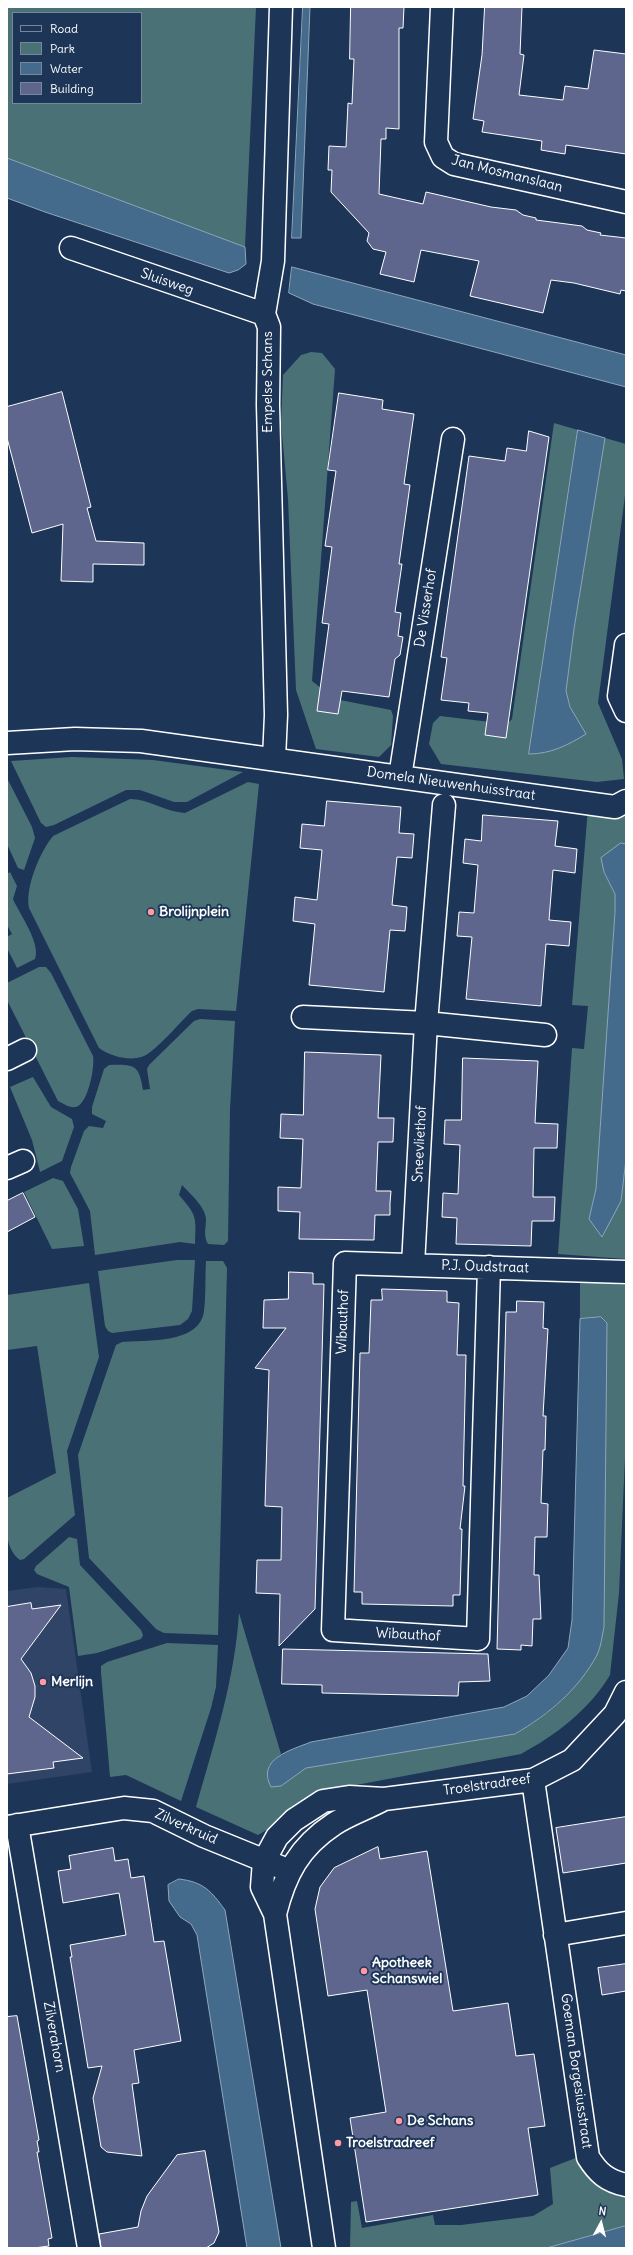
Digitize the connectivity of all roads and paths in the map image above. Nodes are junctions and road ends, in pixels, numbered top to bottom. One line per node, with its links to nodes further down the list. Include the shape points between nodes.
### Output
1 (281, 7): 5 (street, Empelse Schans, via 272,261)
2 (442, 7): 3 (street, Jan Mosmanslaan, via 436,142 443,158 454,164)
3 (626, 202)
4 (71, 248): 5 (street, Sluisweg)
5 (264, 314): 10 (street, Empelse Schans, via 269,328 268,405 276,715)
6 (453, 439): 11 (street, De Visserhof)
7 (626, 645): 8 (street, via 619,696)
8 (626, 711)
9 (7, 743): 10 (street, Domela Nieuwenhuisstraat, via 75,739 140,741)
10 (274, 759): 11 (street, Domela Nieuwenhuisstraat)
11 (400, 777): 12 (street, Domela Nieuwenhuisstraat, via 615,807)
12 (626, 801)
13 (444, 805): 15 (street, Sneevliethof)
14 (303, 1017): 15 (street)
15 (426, 1023): 16 (street); 18 (street, Sneevliethof)
16 (545, 1035)
17 (345, 1262): 18 (street, P.J. Oudstraat); 19 (street, Wibauthof, via 333,1630 478,1639)
18 (414, 1265): 19 (street, P.J. Oudstraat)
19 (489, 1266): 20 (street, P.J. Oudstraat)
20 (626, 1272)
21 (626, 1692): 22 (street, Troelstradreef, via 615,1714 572,1760)
22 (533, 1780): 23 (street, Troelstradreef); 29 (street, Goeman Borgesiusstraat)
23 (384, 1799): 25 (street, Troelstradreef, via 349,1797 323,1801 294,1820 277,1837); 26 (street, Troelstradreef, via 329,1828 299,1854)
24 (12, 1826): 25 (street, Zilverkruid, via 124,1808 153,1811); 31 (street, Zilverahorn)
25 (264, 1861): 26 (street, Zilverkruid); 27 (street, Troelstradreef, via 262,1887)
26 (290, 1871): 27 (street, Troelstradreef)
27 (275, 1914): 32 (street, Troelstradreef)
28 (626, 1923): 29 (street)
29 (555, 1935): 30 (street, Goeman Borgesiusstraat, via 588,2156 598,2173 611,2182)
30 (626, 2186)
31 (89, 2248)
32 (324, 2248)

